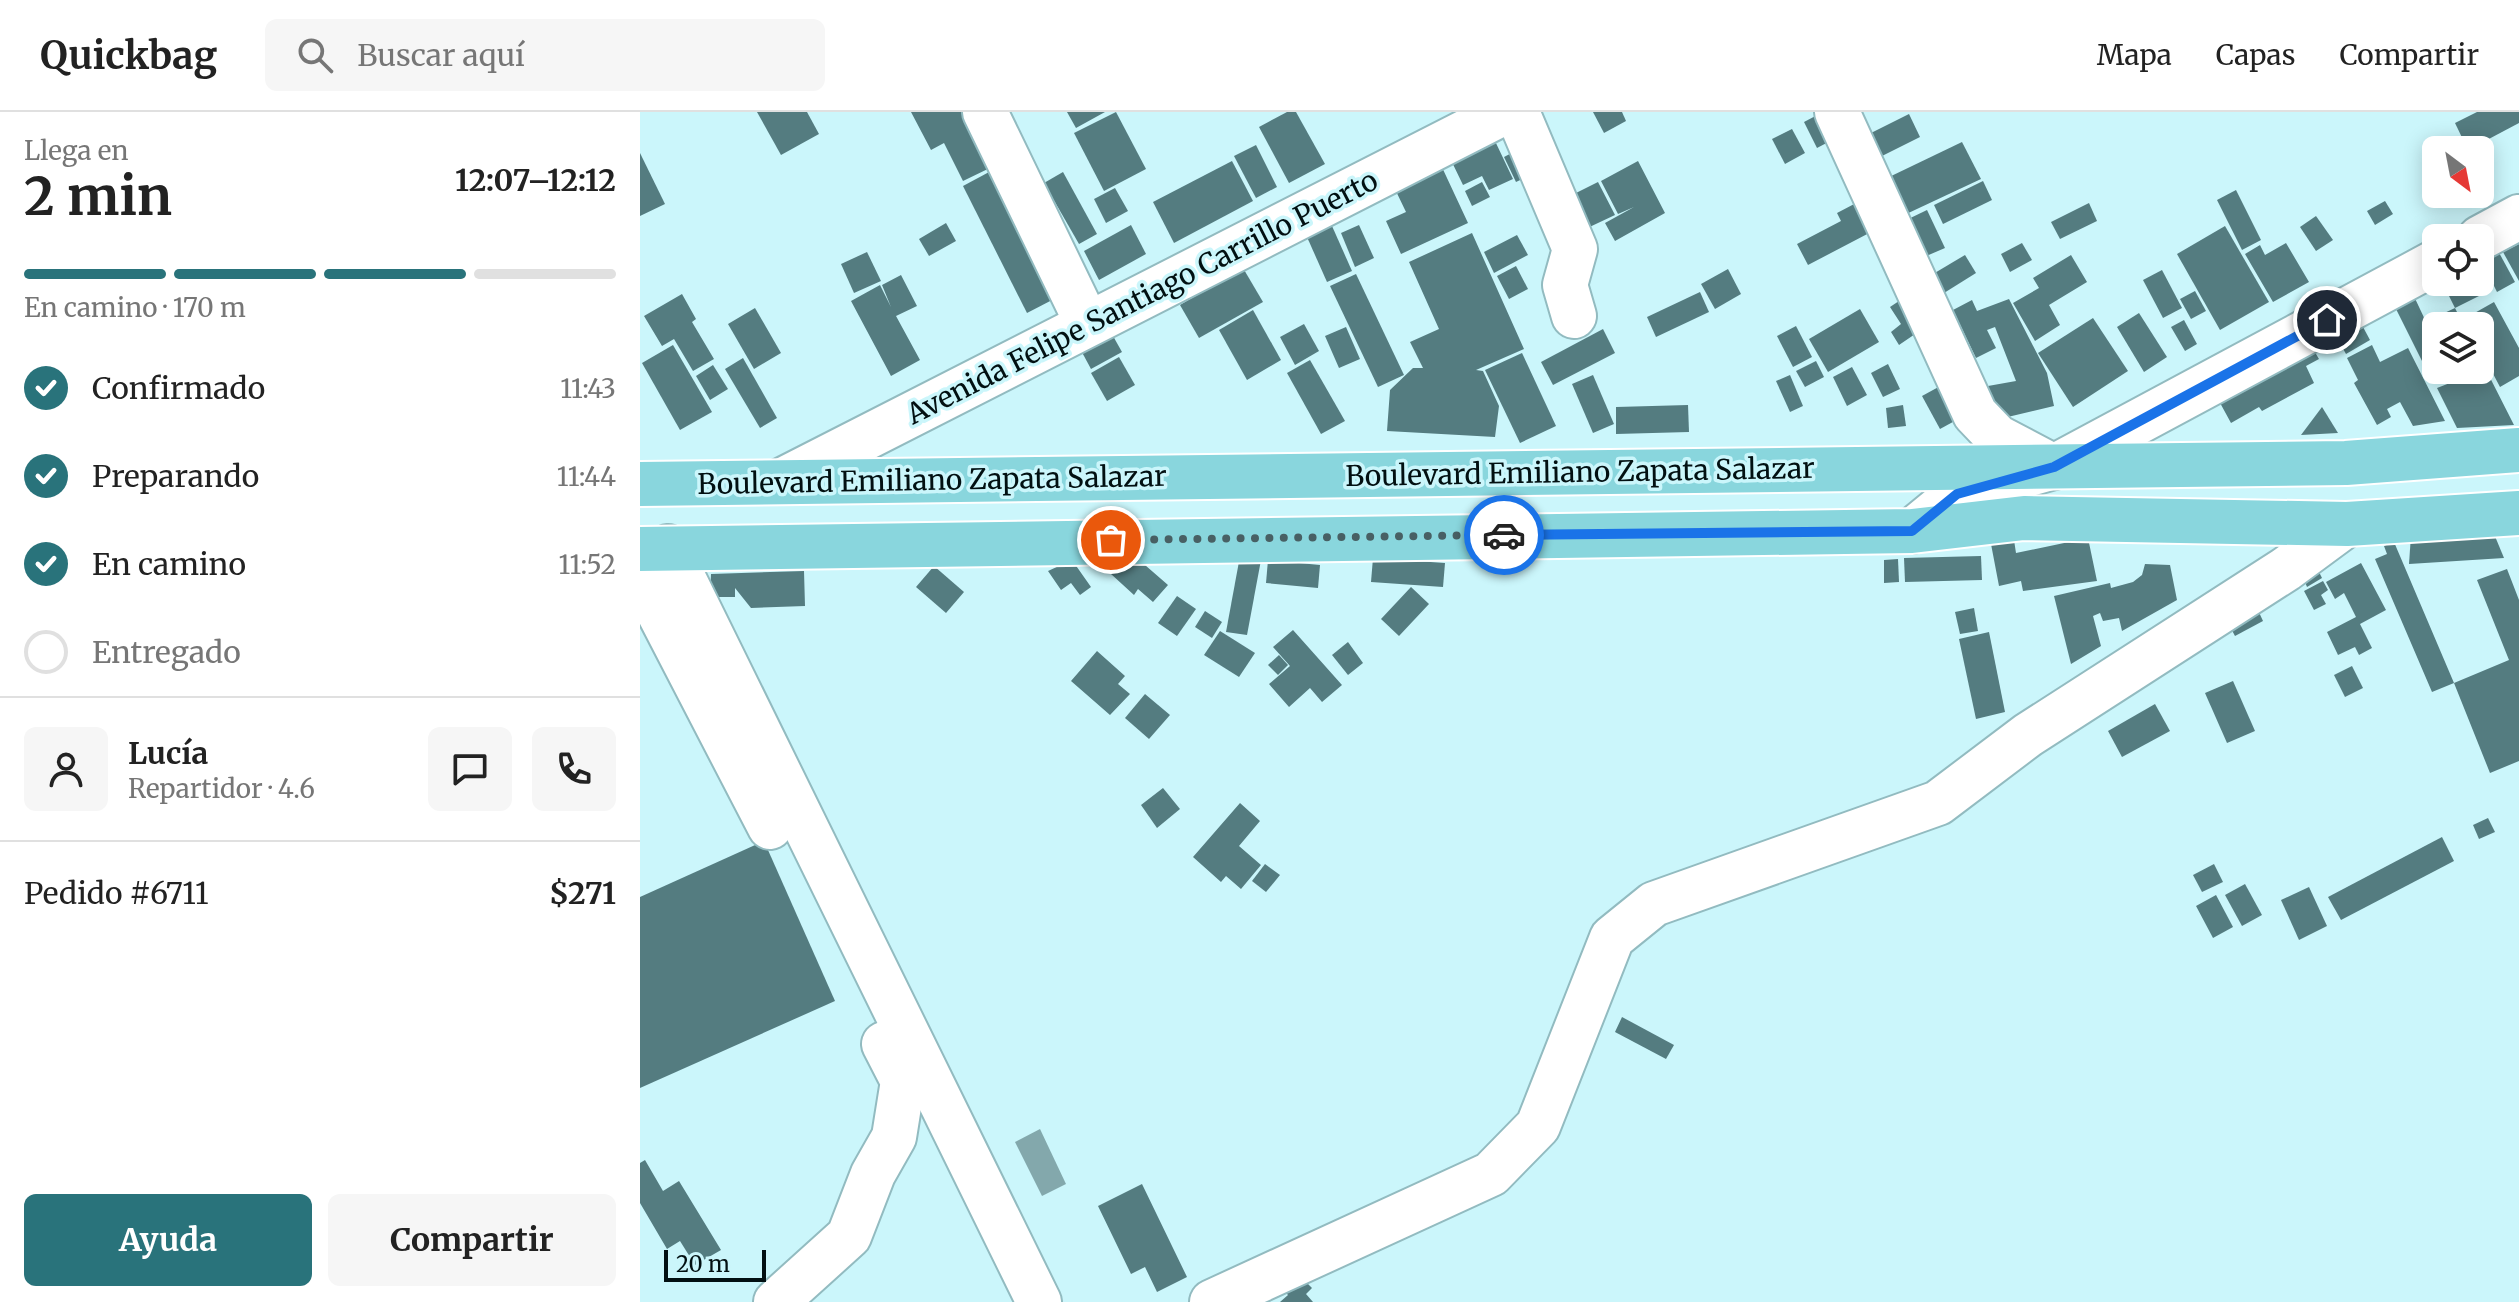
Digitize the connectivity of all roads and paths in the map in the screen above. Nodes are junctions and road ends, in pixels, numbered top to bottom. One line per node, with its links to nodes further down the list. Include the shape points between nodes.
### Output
1 (985, 112): 9 (street)
2 (1505, 112): 9 (street, Avenida Felipe Santiago Carrillo Puerto)
3 (1517, 112): 8 (street, via 1575,249 1565,285)
4 (1837, 112): 12 (street, via 1975,414 1997,437)
5 (2519, 217): 6 (street)
6 (2494, 230)
7 (2422, 270): 12 (street)
8 (1574, 316)
9 (1087, 323): 13 (street, Avenida Felipe Santiago Carrillo Puerto)
10 (2519, 450): 11 (main road, Boulevard Emiliano Zapata Salazar, via 2346,463)
11 (2105, 463): 12 (main road, Boulevard Emiliano Zapata Salazar); 16 (main road)
12 (2054, 467): 13 (main road, Boulevard Emiliano Zapata Salazar); 18 (street, via 1957,494)
13 (779, 482): 14 (main road, Boulevard Emiliano Zapata Salazar)
14 (640, 484)
15 (2519, 513): 17 (main road)
16 (2094, 520): 17 (main road); 18 (main road, via 2024,518)
17 (2347, 524): 22 (street, via 2028,735 1938,803 1654,904 1612,938 1538,1126 1491,1174)
18 (1912, 531): 19 (main road)
19 (649, 557): 20 (street, via 903,1081 894,1137 849,1236); 21 (street)
20 (776, 1302)
21 (1039, 1302)
22 (1212, 1302)

